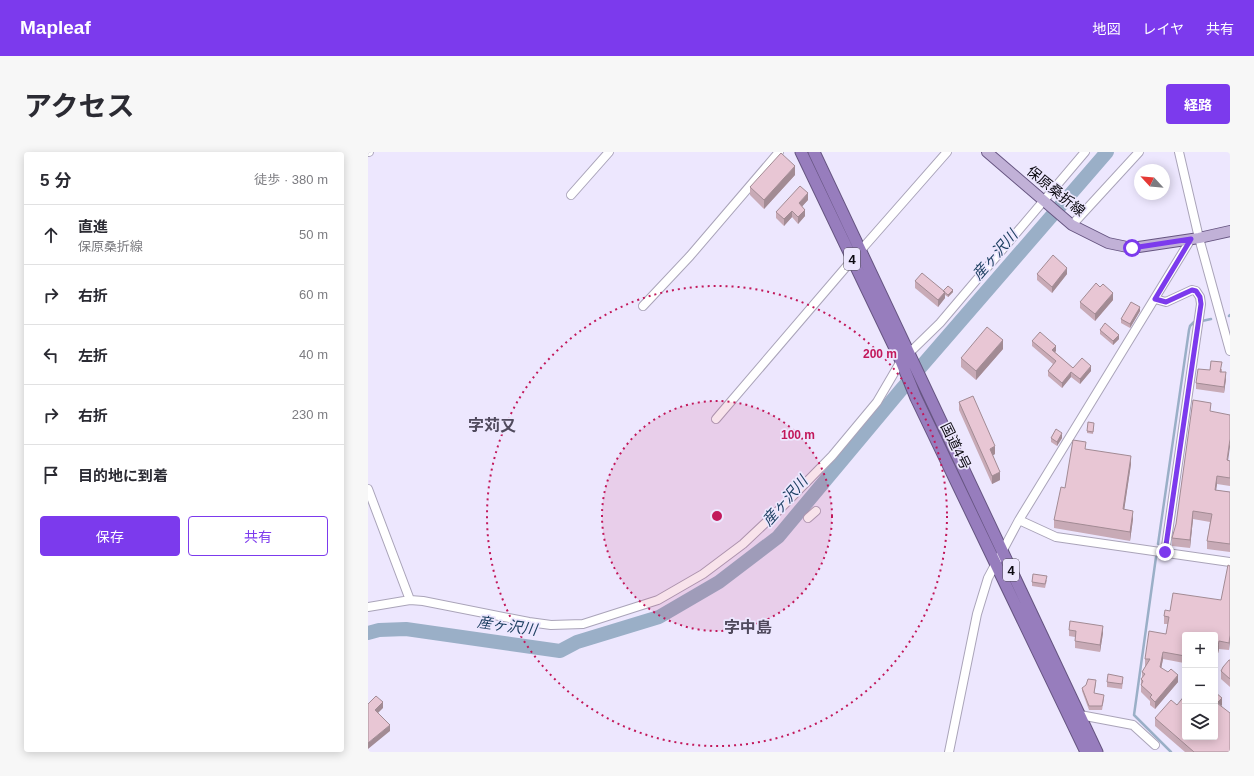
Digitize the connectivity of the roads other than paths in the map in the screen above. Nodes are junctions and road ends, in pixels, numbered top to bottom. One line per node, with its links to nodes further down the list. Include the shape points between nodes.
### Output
1 (609, 152): 10 (street)
2 (779, 152): 18 (street, via 690,256)
3 (801, 152): 16 (highway, 国道4号 / 4)
4 (814, 152): 15 (highway, 国道4号 / 4)
5 (947, 152): 15 (street)
6 (987, 152): 11 (main road, 保原桑折線)
7 (1085, 152): 11 (street)
8 (1139, 152): 12 (street)
9 (1179, 152): 14 (street)
10 (571, 195)
11 (1045, 201): 12 (main road, 保原桑折線); 20 (street)
12 (1072, 224): 14 (main road, 保原桑折線, via 1108,243 1132,248)
13 (1230, 231): 14 (main road, 保原桑折線)
14 (1197, 238): 17 (street); 19 (street)
15 (861, 250): 20 (highway, 国道4号 / 4)
16 (852, 260): 20 (highway, 国道4号 / 4); 21 (street)
17 (1155, 299): 25 (street); 27 (street, via 1166,302 1192,290 1200,297 1201,304)
18 (643, 306)
19 (1230, 351)
20 (906, 359): 26 (highway, 国道4号 / 4, via 925,388); 28 (highway, 国道4号 / 4, via 916,398); 30 (street, via 872,409 832,456 779,510 719,563 663,598 583,624 551,625)
21 (716, 419)
22 (368, 489): 30 (street)
23 (816, 511): 24 (street)
24 (808, 518)
25 (1019, 520): 26 (street); 27 (street, via 1056,538)
26 (1002, 550): 28 (street); 32 (highway, 国道4号 / 4)
27 (1165, 552): 29 (street)
28 (996, 562): 34 (street, via 986,583 977,614); 35 (highway, 国道4号 / 4)
29 (1230, 562)
30 (410, 600): 31 (street)
31 (368, 607)
32 (1080, 715): 33 (street, via 1133,725); 36 (highway, 国道4号 / 4)
33 (1155, 745)
34 (949, 752)
35 (1086, 752)
36 (1097, 752)

